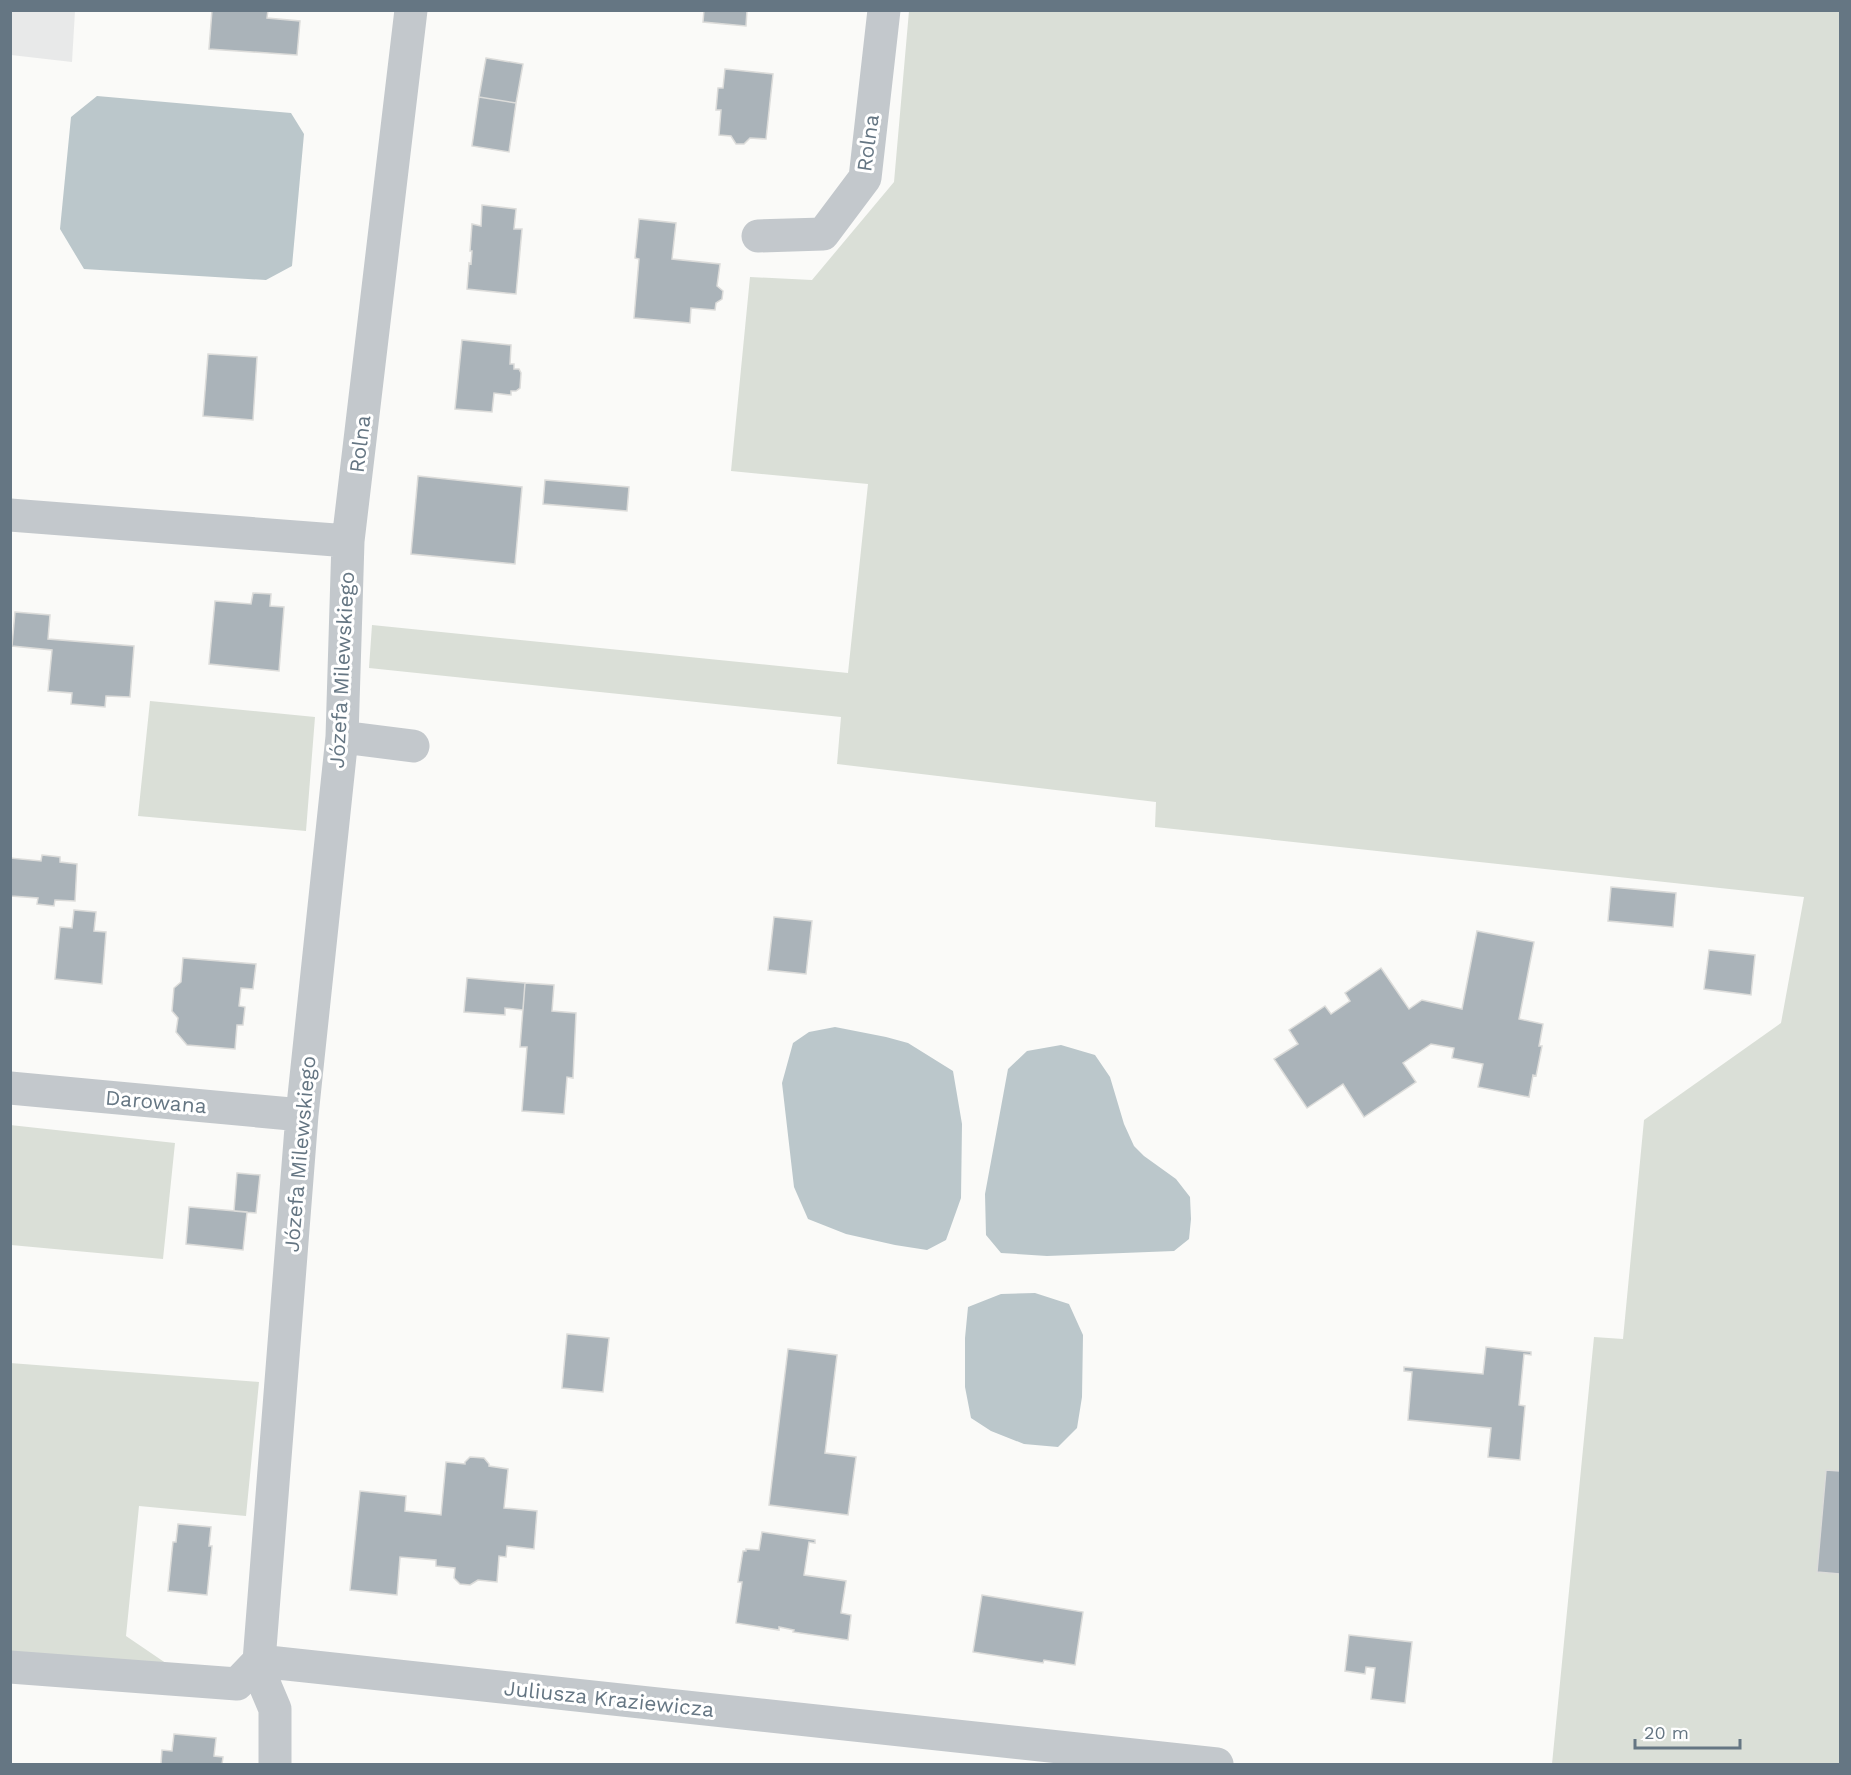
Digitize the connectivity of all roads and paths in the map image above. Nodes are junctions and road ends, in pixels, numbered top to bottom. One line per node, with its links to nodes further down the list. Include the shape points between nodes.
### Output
1 (411, 10): 5 (street, Rolna)
2 (884, 10): 3 (street, Rolna, via 865,178 823,234)
3 (758, 236)
4 (10, 515): 5 (street)
5 (348, 541): 6 (street, Józefa Milewskiego)
6 (342, 737): 7 (street); 9 (street, Józefa Milewskiego)
7 (413, 746)
8 (10, 1088): 9 (street, Darowana)
9 (302, 1115): 10 (street, Józefa Milewskiego)
10 (259, 1661): 11 (street, via 237,1684); 12 (street, Józefa Milewskiego, via 275,1709); 13 (street, Juliusza Kraziewicza)
11 (10, 1667)
12 (276, 1764)
13 (1217, 1764)

